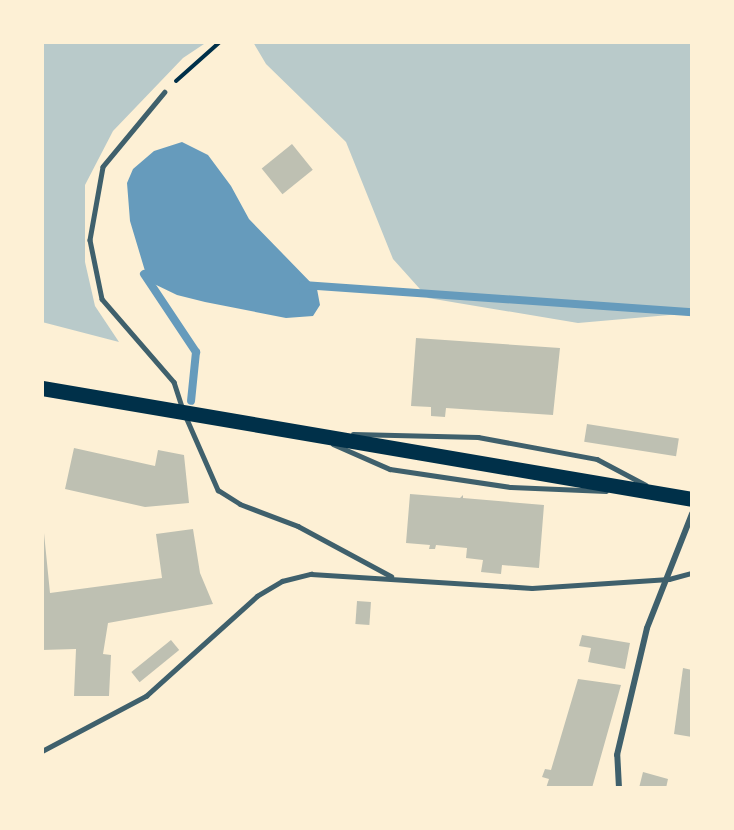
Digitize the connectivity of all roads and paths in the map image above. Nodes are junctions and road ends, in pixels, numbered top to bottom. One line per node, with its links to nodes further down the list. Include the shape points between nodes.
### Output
1 (220, 42): 2 (path)
2 (165, 92): 9 (lane, via 103,167 90,240 102,299 174,382 194,442 218,490 240,504 298,526)
3 (42, 388): 4 (main road)
4 (309, 433): 5 (main road); 5 (lane, via 390,469 512,488); 5 (lane, via 478,437 597,459)
5 (662, 493): 6 (main road)
6 (692, 499)
7 (692, 514): 10 (street)
8 (692, 573): 10 (lane)
9 (393, 578): 10 (lane, via 532,588); 11 (lane, via 312,574 282,581 257,596 146,696)
10 (669, 579): 12 (street, via 641,651 617,755)
11 (42, 751)
12 (619, 788)

